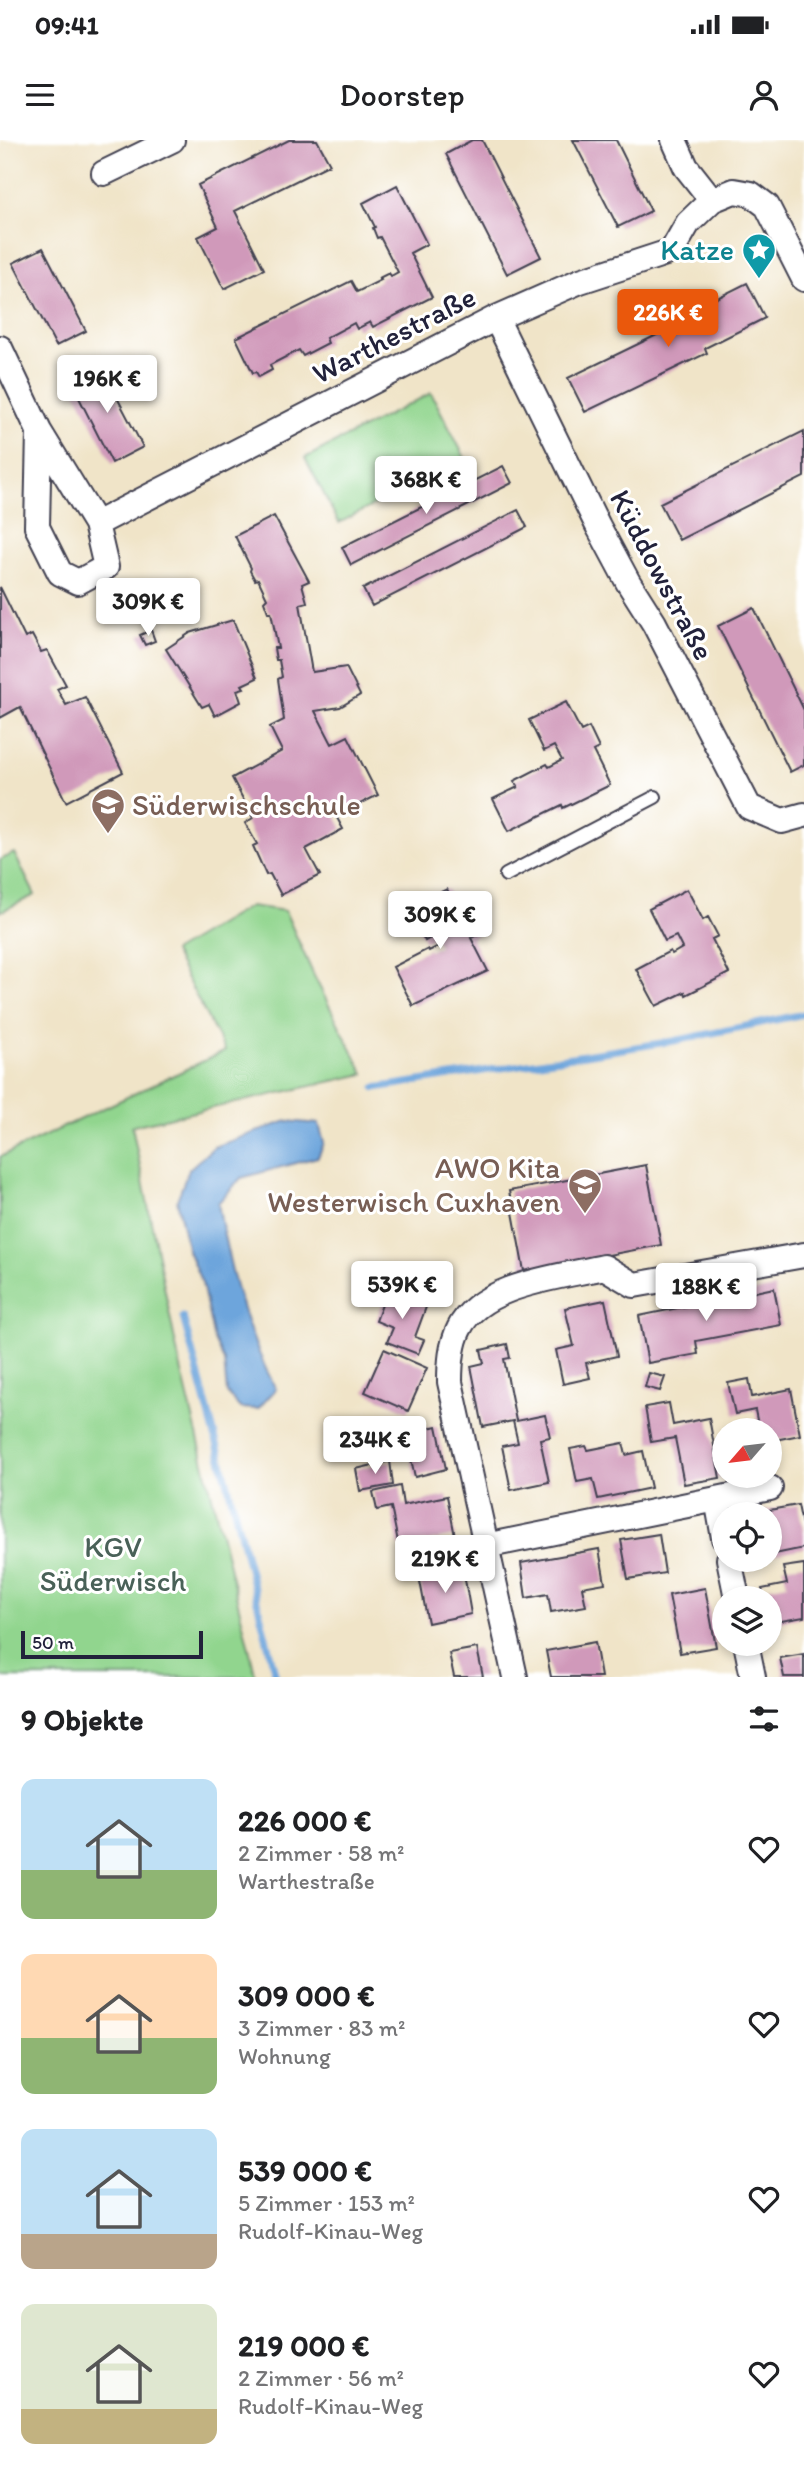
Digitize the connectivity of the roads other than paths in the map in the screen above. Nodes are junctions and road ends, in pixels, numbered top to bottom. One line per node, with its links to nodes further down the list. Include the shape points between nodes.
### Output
1 (172, 140): 3 (street)
2 (674, 140): 4 (street, via 686,167)
3 (104, 173)
4 (712, 200): 5 (street, via 734,191 751,194 767,206); 6 (street, Warthestraße, via 688,223 671,251 580,281)
5 (804, 279)
6 (496, 318): 9 (street, Warthestraße); 11 (street, Küddowstraße, via 598,526 749,807 782,821)
7 (0, 348): 8 (street)
8 (39, 431): 9 (street); 9 (street, via 37,527 60,573 78,582 106,567)
9 (96, 524)
10 (655, 797): 12 (lane)
11 (804, 815)
12 (506, 875)
13 (804, 1255): 17 (street, via 634,1285 604,1267 513,1287 478,1306 458,1329 450,1382)
14 (770, 1488): 15 (street)
15 (717, 1499): 16 (street); 17 (street)
16 (718, 1502)
17 (485, 1546): 19 (street)
18 (748, 1656): 20 (street)
19 (515, 1677)
20 (752, 1677)

